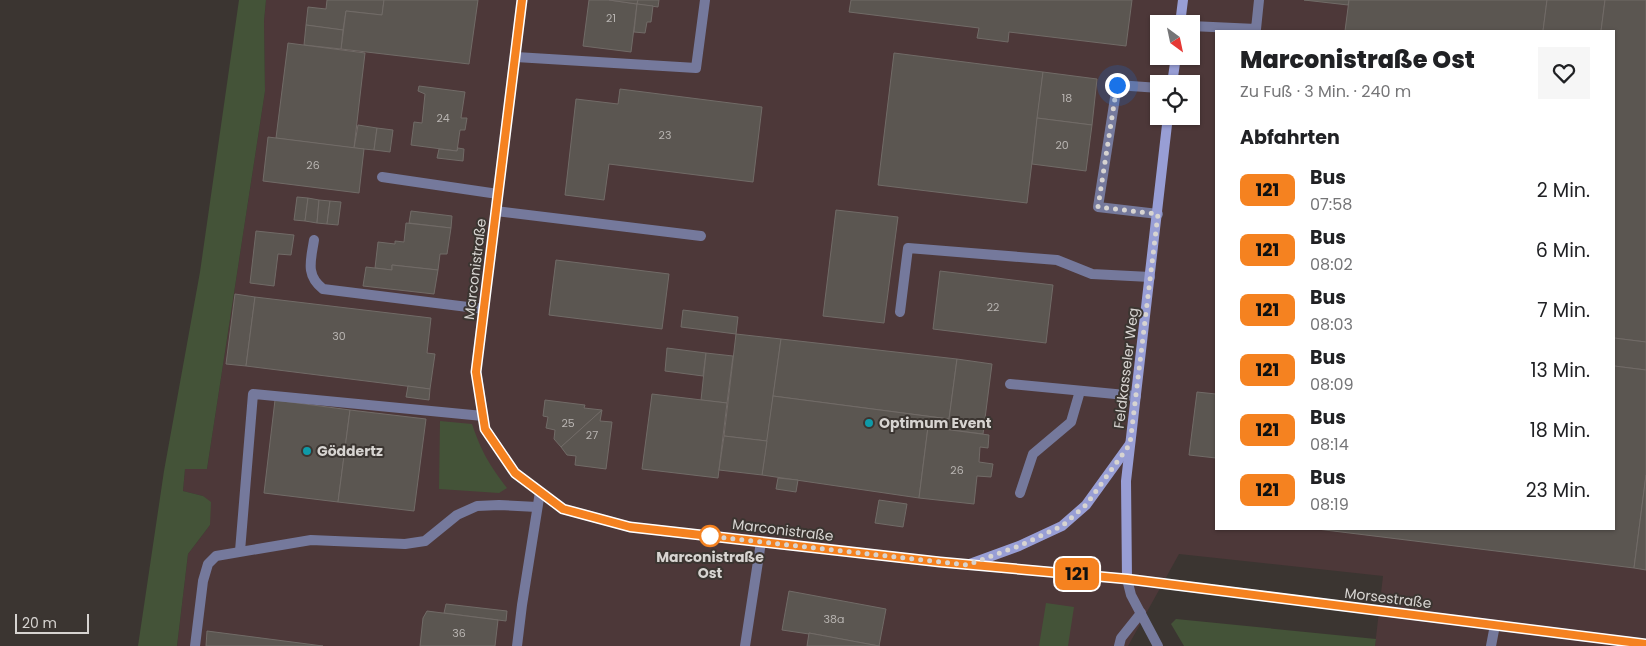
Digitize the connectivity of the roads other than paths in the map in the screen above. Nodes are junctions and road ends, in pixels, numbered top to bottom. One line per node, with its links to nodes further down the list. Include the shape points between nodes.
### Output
1 (522, 0): 7 (street, Marconistraße)
2 (705, 0): 7 (street, via 696,68)
3 (1183, 0): 5 (street)
4 (1259, 0): 6 (street, via 1256,29)
5 (1181, 15)
6 (1200, 26)
7 (516, 56): 11 (street, Marconistraße)
8 (1150, 87): 13 (street, via 1117,85 1098,207)
9 (1167, 125): 13 (street, Feldkasseler Weg)
10 (382, 177): 11 (street)
11 (498, 194): 12 (street, Marconistraße)
12 (496, 211): 14 (street); 17 (street, Marconistraße)
13 (1158, 214): 16 (street, Feldkasseler Weg)
14 (701, 236)
15 (314, 240): 17 (street, via 310,268 315,282 323,289)
16 (1150, 277): 18 (street, via 1092,274 1058,260 908,248); 21 (street, Feldkasseler Weg)
17 (484, 309): 22 (street, Marconistraße, via 476,372)
18 (900, 312)
19 (1010, 384): 20 (street)
20 (1080, 391): 21 (street); 25 (street, via 1071,422 1033,454)
21 (1136, 396): 23 (street, Feldkasseler Weg)
22 (483, 416): 24 (street, Marconistraße, via 485,429 515,473); 28 (street, via 253,394)
23 (1130, 444): 29 (street, via 1086,505 1062,526); 30 (street, Feldkasseler Weg, via 1126,481)
24 (540, 492): 26 (street); 27 (street, Marconistraße, via 563,509 630,527)
25 (1020, 493)
26 (537, 507): 28 (street, via 477,506 456,515 425,540 405,544 312,540); 35 (street)
27 (762, 542): 29 (street, Marconistraße); 36 (street)
28 (240, 551): 34 (street, via 216,556 208,564)
29 (967, 565): 30 (street, Marconistraße)
30 (1127, 579): 31 (street, Feldkasseler Weg); 32 (street, Morsestraße)
31 (1141, 613): 37 (street, via 1121,638); 38 (street, Feldkasseler Weg)
32 (1494, 625): 33 (street, Morsestraße); 39 (street)
33 (1646, 644)
34 (195, 646)
35 (517, 646)
36 (745, 646)
37 (1119, 646)
38 (1158, 646)
39 (1491, 646)

